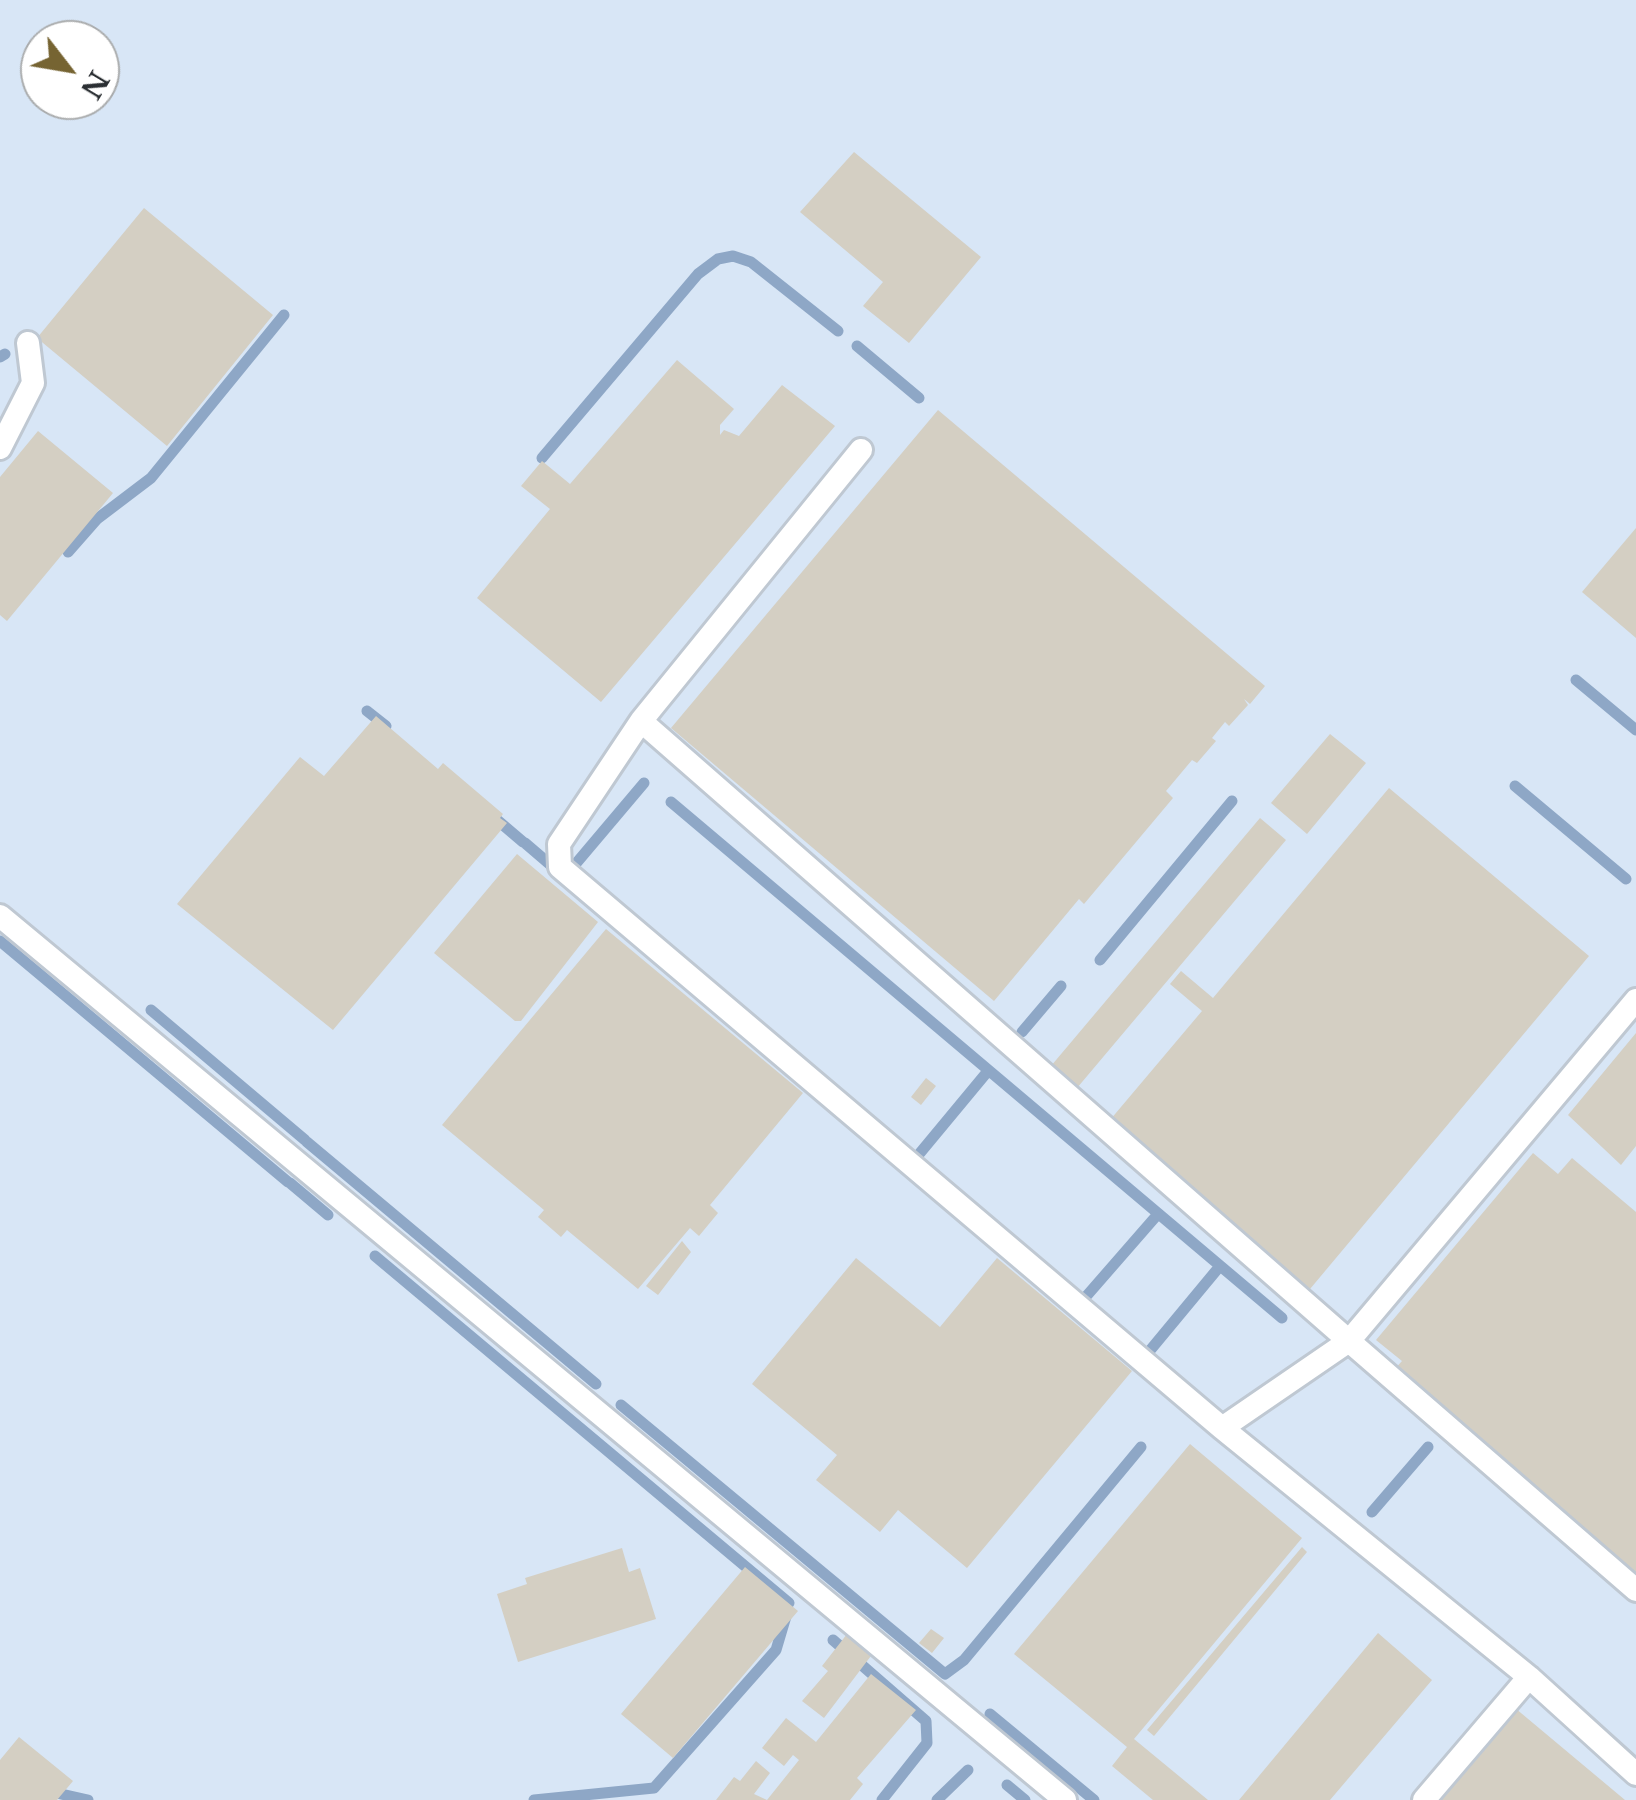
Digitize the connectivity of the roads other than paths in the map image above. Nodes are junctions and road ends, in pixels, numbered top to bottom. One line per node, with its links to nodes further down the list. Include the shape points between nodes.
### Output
1 (28, 343): 2 (lane, via 33,383)
2 (0, 448)
3 (861, 450): 4 (lane)
4 (641, 721): 7 (lane); 8 (lane, via 559,844 560,868)
5 (0, 916): 12 (lane)
6 (1636, 1000): 7 (lane)
7 (1349, 1340): 8 (lane); 9 (lane)
8 (1222, 1428): 10 (lane)
9 (1636, 1590)
10 (1529, 1678): 11 (lane); 13 (lane)
11 (1636, 1774)
12 (1066, 1800)
13 (1424, 1800)

